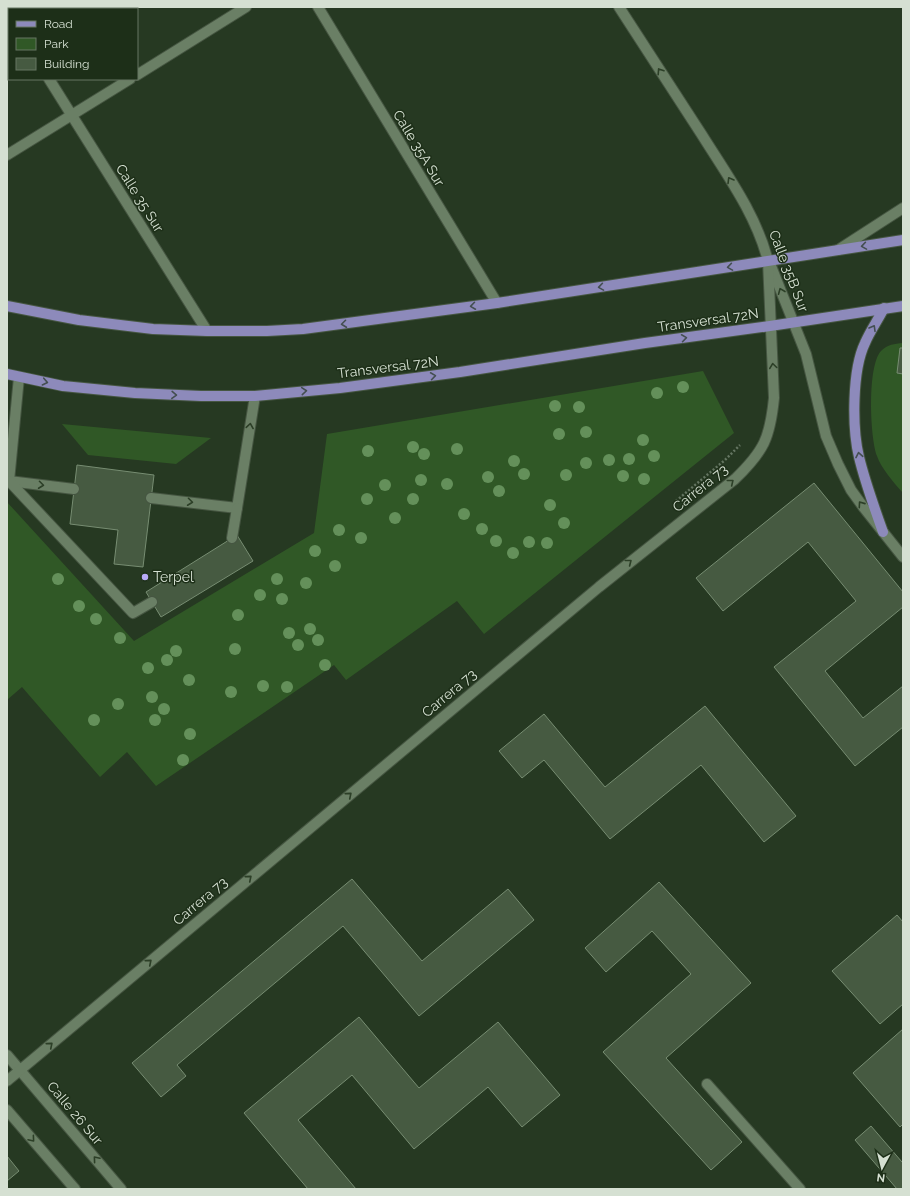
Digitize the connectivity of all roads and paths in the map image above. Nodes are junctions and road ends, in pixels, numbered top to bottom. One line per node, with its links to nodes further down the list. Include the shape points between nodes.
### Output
1 (246, 7): 4 (street)
2 (318, 7): 13 (street, Calle 35A Sur)
3 (619, 7): 12 (street, Calle 35B Sur, one-way to 3, via 763,241 727,174)
4 (138, 74)
5 (51, 80): 7 (street, Calle 35 Sur)
6 (128, 80): 7 (street)
7 (72, 115): 8 (street); 19 (street, Calle 35 Sur)
8 (7, 155)
9 (903, 208): 11 (street)
10 (903, 240): 11 (main road, one-way to 11)
11 (838, 250): 12 (main road)
12 (768, 261): 13 (main road, one-way to 13); 17 (street, Calle 35B Sur, one-way to 12); 18 (street, Carrera 73)
13 (496, 303): 19 (main road, one-way to 19, via 303,329)
14 (7, 306): 19 (main road, via 79,320 153,329)
15 (903, 306): 16 (main road, Transversal 72N)
16 (884, 308): 17 (main road, Transversal 72N); 27 (main road, one-way to 16, via 858,455 854,400 856,374 864,344)
17 (794, 322): 18 (main road, Transversal 72N); 27 (street, Calle 35B Sur, one-way to 17, via 851,490 826,436 806,354)
18 (770, 326): 22 (main road, Transversal 72N, one-way to 18, via 400,380); 32 (street, Carrera 73, one-way to 18, via 599,587 752,463 766,442 772,420 774,392)
19 (207, 331)
20 (7, 374): 21 (main road, Transversal 72N)
21 (19, 377): 22 (main road, Transversal 72N, one-way to 22, via 63,386 135,393); 23 (street)
22 (255, 396): 26 (street, one-way to 22)
23 (9, 481): 24 (street, one-way to 24); 30 (street, via 133,613)
24 (74, 489)
25 (152, 498): 26 (street, one-way to 26)
26 (237, 508): 28 (street)
27 (883, 532): 29 (street, Calle 35B Sur)
28 (232, 538)
29 (903, 557)
30 (152, 602)
31 (7, 1055): 32 (street, Calle 26 Sur)
32 (20, 1070): 33 (street, Carrera 73); 37 (street, Calle 26 Sur, one-way to 32)
33 (7, 1081)
34 (707, 1084): 38 (street)
35 (7, 1110): 36 (street, one-way to 36)
36 (75, 1189)
37 (121, 1189)
38 (800, 1189)

